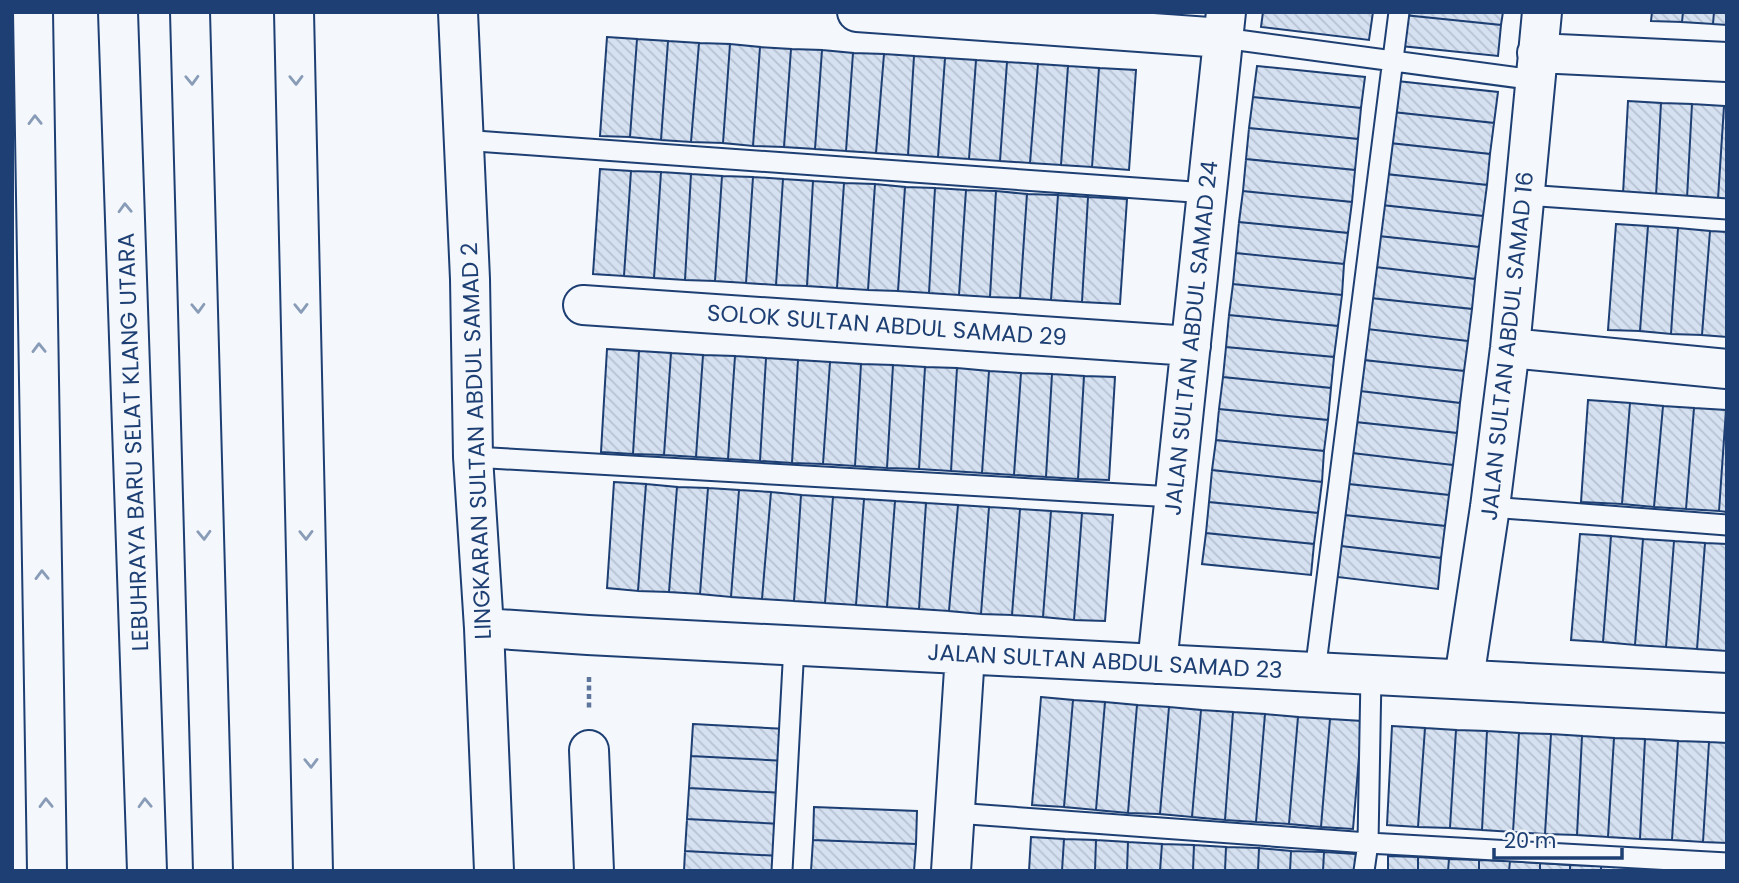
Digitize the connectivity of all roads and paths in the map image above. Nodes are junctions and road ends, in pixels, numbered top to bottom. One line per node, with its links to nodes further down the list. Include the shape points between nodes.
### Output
1 (33, 12): 38 (main road, one-way to 1)
2 (118, 12): 39 (main road, LEBUHRAYA BARU SELAT KLANG UTARA, one-way to 2)
3 (190, 12): 40 (main road, one-way to 40)
4 (294, 12): 41 (main road, one-way to 41)
5 (458, 12): 13 (main road, LINGKARAN SULTAN ABDUL SAMAD 2)
6 (857, 12): 9 (main road)
7 (1399, 12): 10 (lane)
8 (1542, 12): 12 (main road, JALAN SULTAN ABDUL SAMAD 16)
9 (1225, 25): 10 (lane); 14 (main road, JALAN SULTAN ABDUL SAMAD 24)
10 (1394, 60): 12 (lane); 30 (lane)
11 (1727, 62): 12 (main road)
12 (1536, 66): 15 (main road, JALAN SULTAN ABDUL SAMAD 16)
13 (462, 140): 14 (lane); 21 (main road, LINGKARAN SULTAN ABDUL SAMAD 2, via 470,279)
14 (1207, 193): 18 (main road, JALAN SULTAN ABDUL SAMAD 24)
15 (1525, 195): 16 (lane); 19 (main road, JALAN SULTAN ABDUL SAMAD 16)
16 (1727, 209)
17 (583, 305): 18 (main road, SOLOK SULTAN ABDUL SAMAD 29)
18 (1191, 346): 22 (main road, JALAN SULTAN ABDUL SAMAD 24)
19 (1510, 348): 20 (main road); 23 (main road, JALAN SULTAN ABDUL SAMAD 16)
20 (1727, 369)
21 (472, 457): 22 (lane); 25 (main road, LINGKARAN SULTAN ABDUL SAMAD 2)
22 (1174, 496): 29 (main road, JALAN SULTAN ABDUL SAMAD 24)
23 (1490, 507): 24 (lane); 32 (main road, JALAN SULTAN ABDUL SAMAD 16)
24 (1727, 525)
25 (484, 628): 26 (main road, JALAN SULTAN ABDUL SAMAD 23); 42 (main road, LINGKARAN SULTAN ABDUL SAMAD 2)
26 (588, 635): 27 (main road, JALAN SULTAN ABDUL SAMAD 23); 34 (path)
27 (794, 645): 28 (main road, JALAN SULTAN ABDUL SAMAD 23); 44 (lane)
28 (965, 654): 29 (main road, JALAN SULTAN ABDUL SAMAD 23); 35 (main road)
29 (1157, 664): 30 (main road, JALAN SULTAN ABDUL SAMAD 23)
30 (1315, 672): 31 (main road, JALAN SULTAN ABDUL SAMAD 23)
31 (1371, 675): 32 (main road, JALAN SULTAN ABDUL SAMAD 23); 36 (lane)
32 (1464, 679): 33 (main road, JALAN SULTAN ABDUL SAMAD 23)
33 (1727, 693)
34 (589, 750): 43 (main road)
35 (955, 813): 36 (lane); 45 (main road)
36 (1368, 843): 37 (lane); 46 (lane)
37 (1727, 863)
38 (47, 871)
39 (147, 871)
40 (213, 871)
41 (313, 871)
42 (494, 871)
43 (594, 871)
44 (782, 871)
45 (951, 871)
46 (1364, 871)

